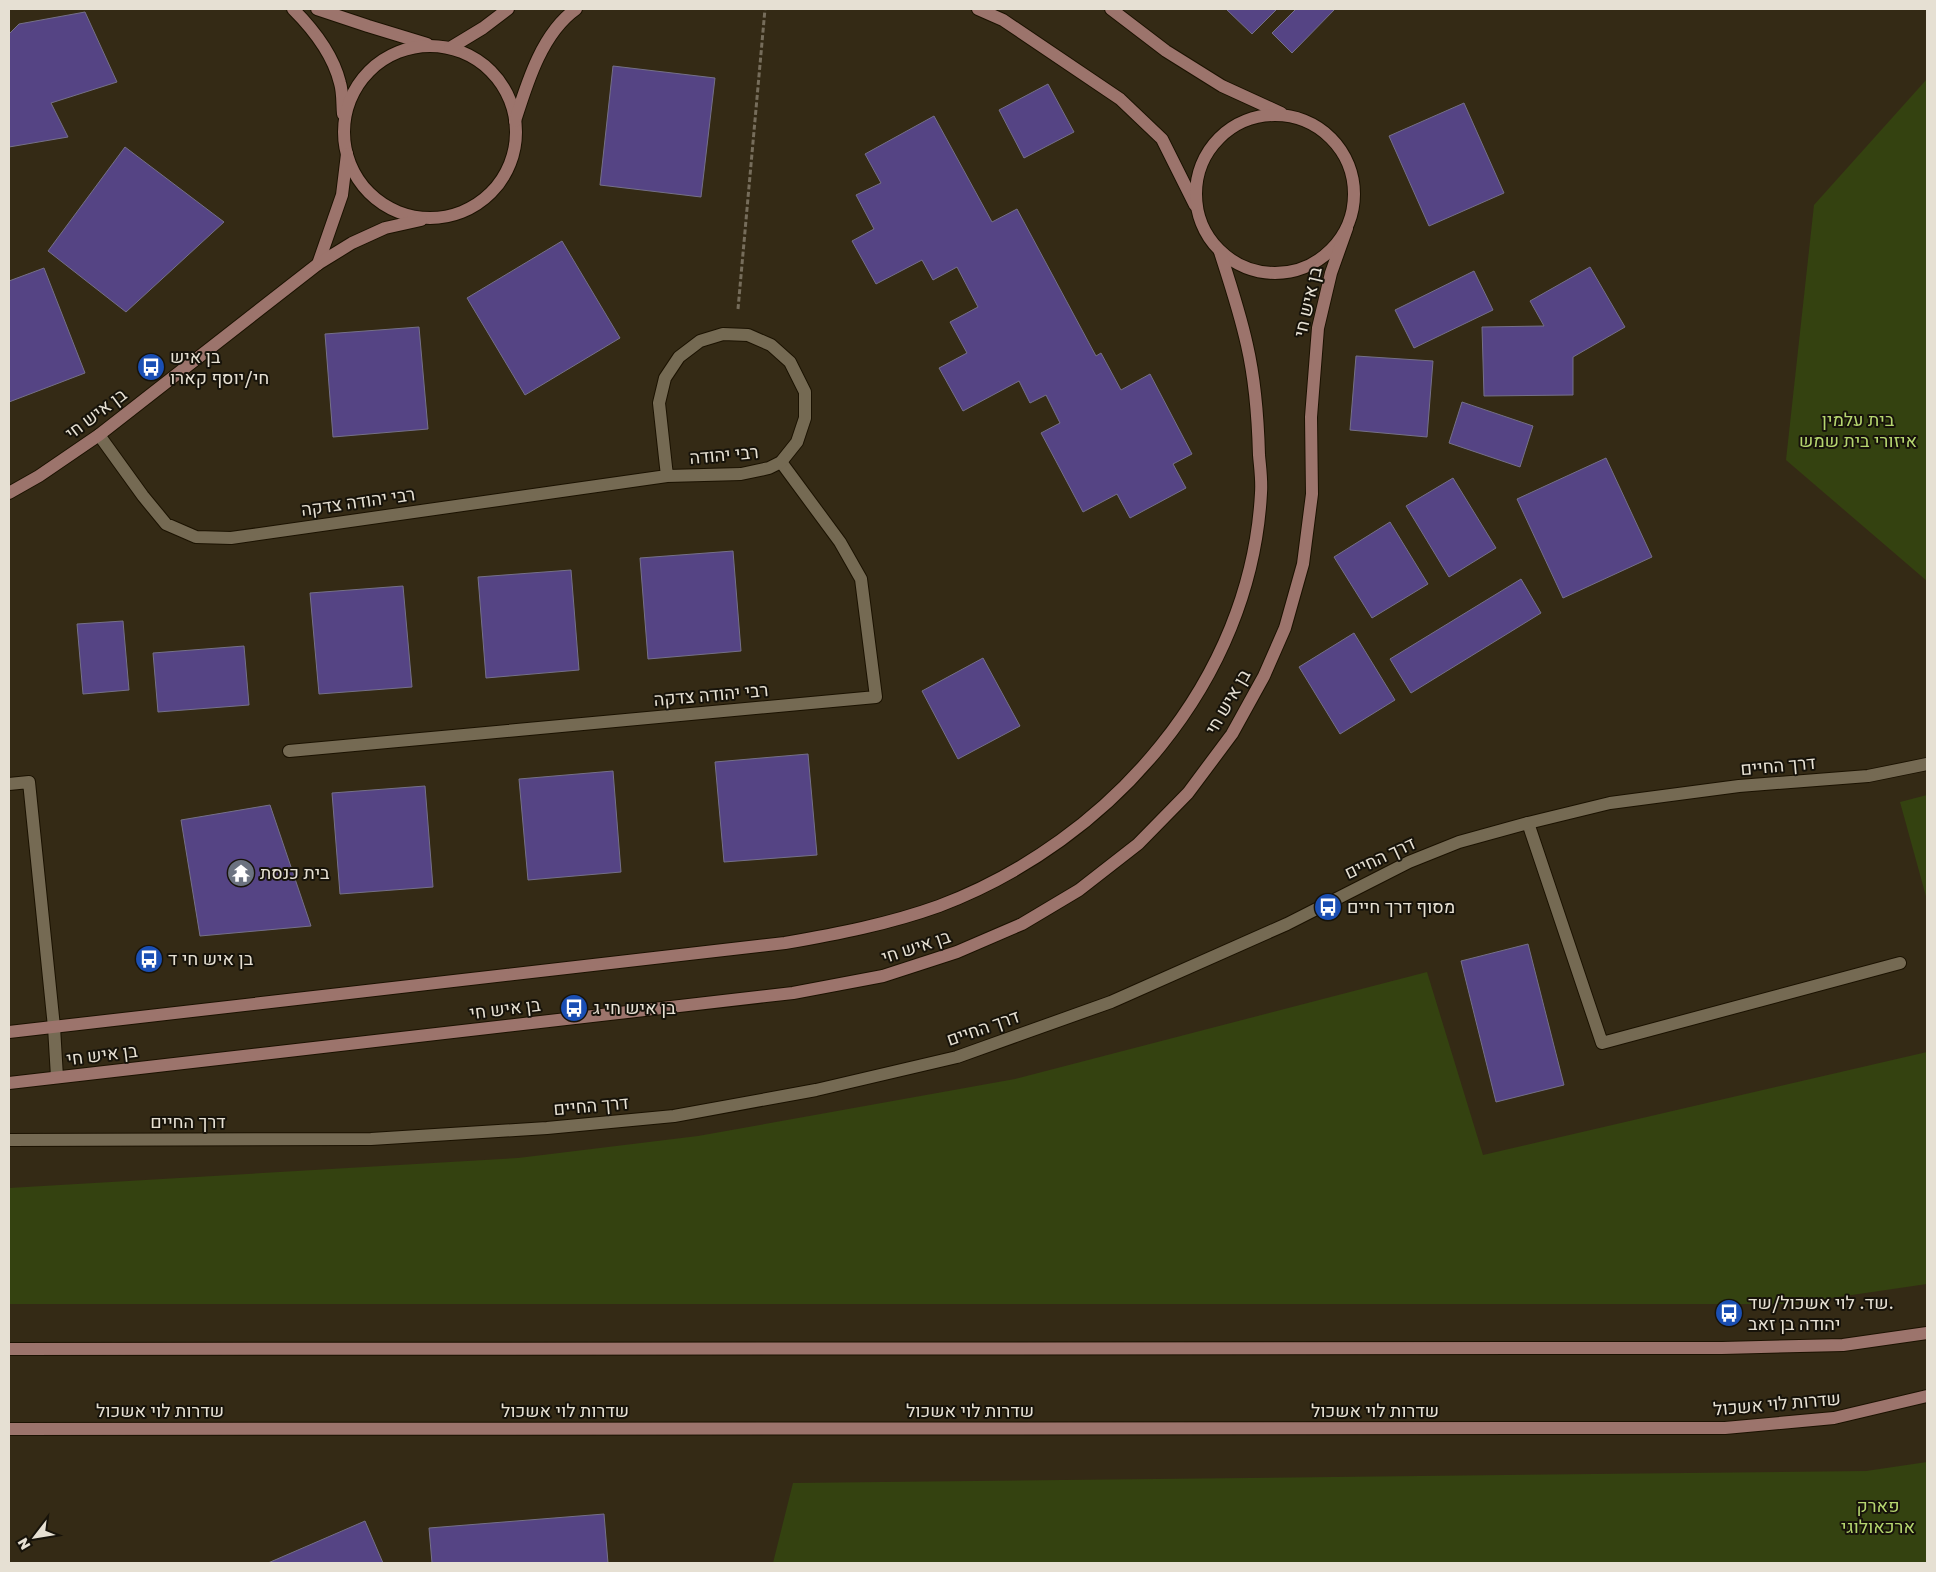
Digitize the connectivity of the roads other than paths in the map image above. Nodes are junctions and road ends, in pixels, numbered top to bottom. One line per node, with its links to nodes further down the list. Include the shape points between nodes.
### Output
1 (294, 9): 11 (street, via 312,28 332,61 340,84)
2 (317, 9): 7 (street)
3 (508, 9): 8 (street)
4 (576, 9): 10 (street, via 543,49 526,85)
5 (978, 9): 13 (street, via 1003,20 1120,99 1162,140)
6 (1111, 9): 9 (street, via 1166,51 1222,86)
7 (435, 46): 8 (street); 11 (street, via 408,48 384,59 364,76 350,99)
8 (450, 48): 10 (street, via 474,58 494,74 508,96)
9 (1283, 114): 13 (street, via 1259,115 1236,124 1217,139 1203,159 1196,182); 15 (street, via 1308,121 1329,135 1344,155 1353,179 1354,204)
10 (515, 121): 14 (street, via 514,151 503,178 484,200 457,214)
11 (344, 124): 12 (street)
12 (347, 154): 14 (street, via 358,180 377,200 401,214); 17 (street, via 342,195)
13 (1196, 207): 16 (street, via 1204,232)
14 (429, 218): 17 (street, בן איש חי, via 385,228)
15 (1348, 228): 16 (street, via 1334,249 1314,264 1290,273 1265,274 1241,266); 29 (street, בן איש חי, via 1331,273 1318,328 1311,417 1312,494 1303,564 1285,628 1264,676 1232,734 1188,793 1138,844 1079,890 1022,924 957,952 883,976 793,993)
16 (1220, 252): 27 (street, בן איש חי, via 1248,347 1258,430 1261,492 1254,554 1240,602 1219,654 1190,706 1150,760 1105,806 1051,848 1000,879 939,905 870,928 785,944)
17 (318, 264): 18 (street, בן איש חי)
18 (99, 435): 20 (street, רבי יהודה צדקה, via 166,524 196,537 231,538); 21 (street, בן איש חי)
19 (781, 462): 20 (street, רבי יהודה, via 741,474); 20 (street, רבי יהודה, via 797,442 805,418 805,392 790,362 771,345 748,335 723,334 700,341 679,356 665,378 659,403); 22 (street, רבי יהודה צדקה, via 840,542 861,579 876,697)
20 (668, 476)
21 (9, 493)
22 (289, 750)
23 (1927, 764): 25 (street, דרך החיים, via 1868,776 1739,786 1610,803)
24 (9, 784): 27 (street, via 29,782)
25 (1528, 822): 26 (street, via 1602,1043); 31 (street, דרך החיים, via 1459,842 1409,862 1287,924 1111,1002 957,1057 816,1090 674,1116 371,1139)
26 (1900, 962)
27 (54, 1027): 28 (street, בן איש חי); 29 (street)
28 (9, 1032)
29 (57, 1077): 30 (street, בן איש חי)
30 (9, 1083)
31 (9, 1140)
32 (1927, 1333): 33 (street, via 1843,1345 1722,1348)
33 (9, 1349)
34 (1927, 1396): 35 (street, שדרות לוי אשכול, via 1834,1418 1725,1428)
35 (9, 1428)

